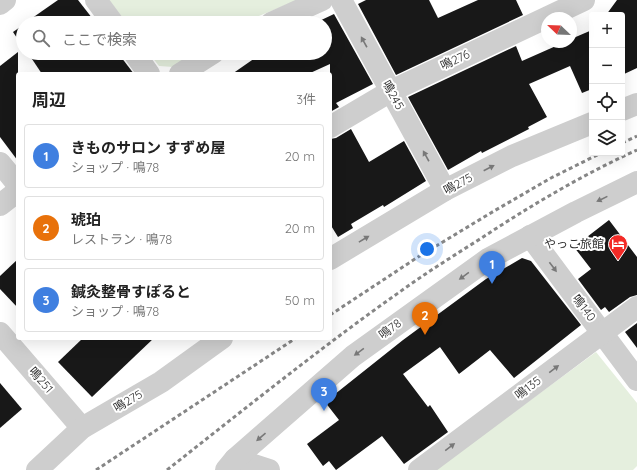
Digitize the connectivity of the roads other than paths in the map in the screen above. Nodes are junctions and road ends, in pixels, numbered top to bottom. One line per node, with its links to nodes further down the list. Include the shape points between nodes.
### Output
1 (5, 0): 6 (street)
2 (96, 0): 7 (street)
3 (322, 0): 8 (street)
4 (341, 0): 13 (street, 鳴245, one-way to 4)
5 (584, 0): 13 (street, 鳴276)
6 (0, 4)
7 (108, 16)
8 (287, 16)
9 (139, 60): 11 (street)
10 (202, 60): 12 (street)
11 (148, 72)
12 (183, 72)
13 (391, 91): 17 (street, 鳴276); 21 (street, 鳴245, one-way to 13)
14 (637, 104): 15 (street)
15 (625, 109)
16 (589, 124): 21 (street, 鳴275, one-way to 16, via 512,156)
17 (332, 126)
18 (0, 163): 20 (street)
19 (637, 182): 24 (street, 鳴78, one-way to 24)
20 (16, 183)
21 (445, 190): 25 (street, 鳴275, one-way to 21)
22 (16, 193): 23 (street)
23 (0, 205)
24 (530, 236): 28 (street, 鳴140, one-way to 28); 32 (street, 鳴78, one-way to 32, via 488,259 353,356)
25 (332, 258)
26 (637, 307): 28 (street, 鳴135)
27 (0, 333): 31 (street, 鳴251)
28 (602, 333): 30 (street, 鳴140); 35 (street, 鳴135, one-way to 28)
29 (219, 340): 31 (street, 鳴275, via 161,382)
30 (637, 380)
31 (82, 428): 33 (street, 鳴275)
32 (231, 465): 34 (street)
33 (37, 470)
34 (269, 470)
35 (419, 470)

